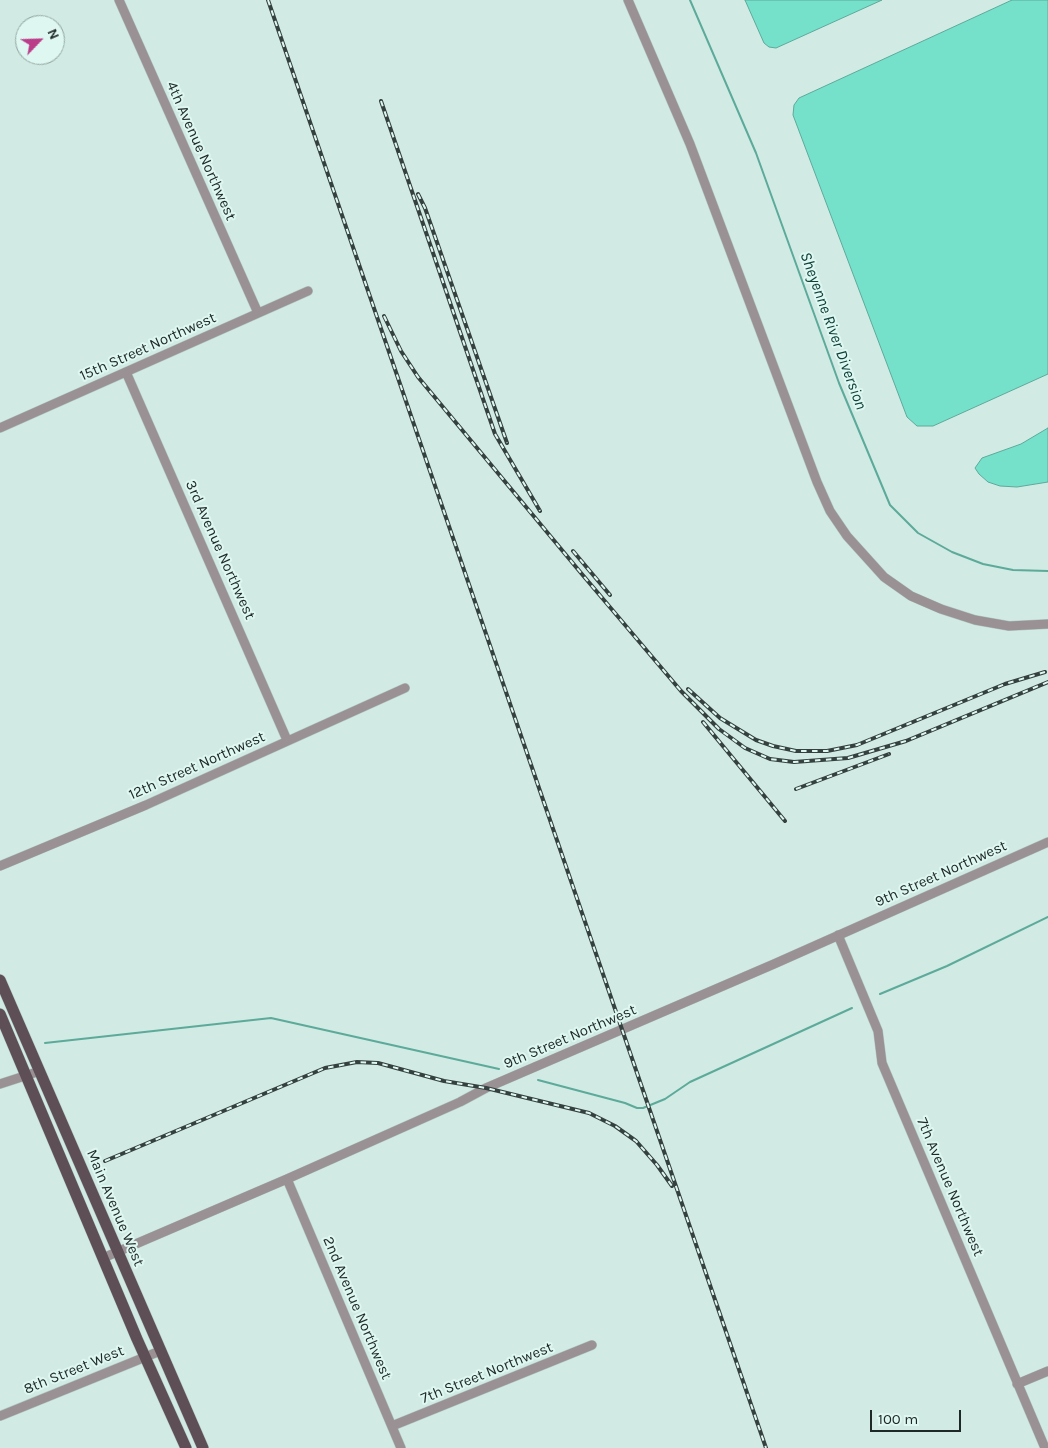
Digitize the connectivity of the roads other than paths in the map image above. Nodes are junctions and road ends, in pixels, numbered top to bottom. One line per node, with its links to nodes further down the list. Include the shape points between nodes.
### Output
1 (119, 0): 4 (street, 4th Avenue Northwest)
2 (628, 0): 7 (street, via 690,144 830,511 847,536 884,577 911,596 975,620 1009,626)
3 (308, 291): 4 (street, 15th Street Northwest)
4 (258, 313): 5 (street, 15th Street Northwest)
5 (126, 372): 6 (street, 15th Street Northwest); 9 (street, 3rd Avenue Northwest)
6 (0, 428)
7 (1048, 624)
8 (405, 688): 9 (street, 12th Street Northwest)
9 (287, 740): 11 (street, 12th Street Northwest)
10 (1048, 842): 12 (street, 9th Street Northwest)
11 (0, 866)
12 (838, 935): 18 (street, 9th Street Northwest, via 486,1088); 25 (street, 7th Avenue Northwest, via 878,1031 882,1062)
13 (0, 980): 15 (main road, Main Avenue West)
14 (0, 1014): 16 (main road, Main Avenue West)
15 (40, 1071): 16 (street); 19 (main road, Main Avenue West)
16 (27, 1077): 17 (street); 20 (main road, Main Avenue West)
17 (0, 1084)
18 (288, 1179): 19 (street, 9th Street Northwest); 27 (street, 2nd Avenue Northwest)
19 (117, 1251): 20 (street, 9th Street Northwest); 22 (main road, Main Avenue West)
20 (103, 1258): 23 (main road, Main Avenue West)
21 (592, 1345): 27 (street, 7th Street Northwest)
22 (160, 1351): 23 (street, 8th Street West); 29 (main road, Main Avenue West)
23 (144, 1356): 26 (street, 8th Street West); 28 (main road, Main Avenue West)
24 (1048, 1371): 25 (street)
25 (1017, 1384): 31 (street, 7th Avenue Northwest)
26 (0, 1416)
27 (392, 1426): 30 (street, 2nd Avenue Northwest)
28 (186, 1448)
29 (203, 1448)
30 (401, 1448)
31 (1045, 1448)

